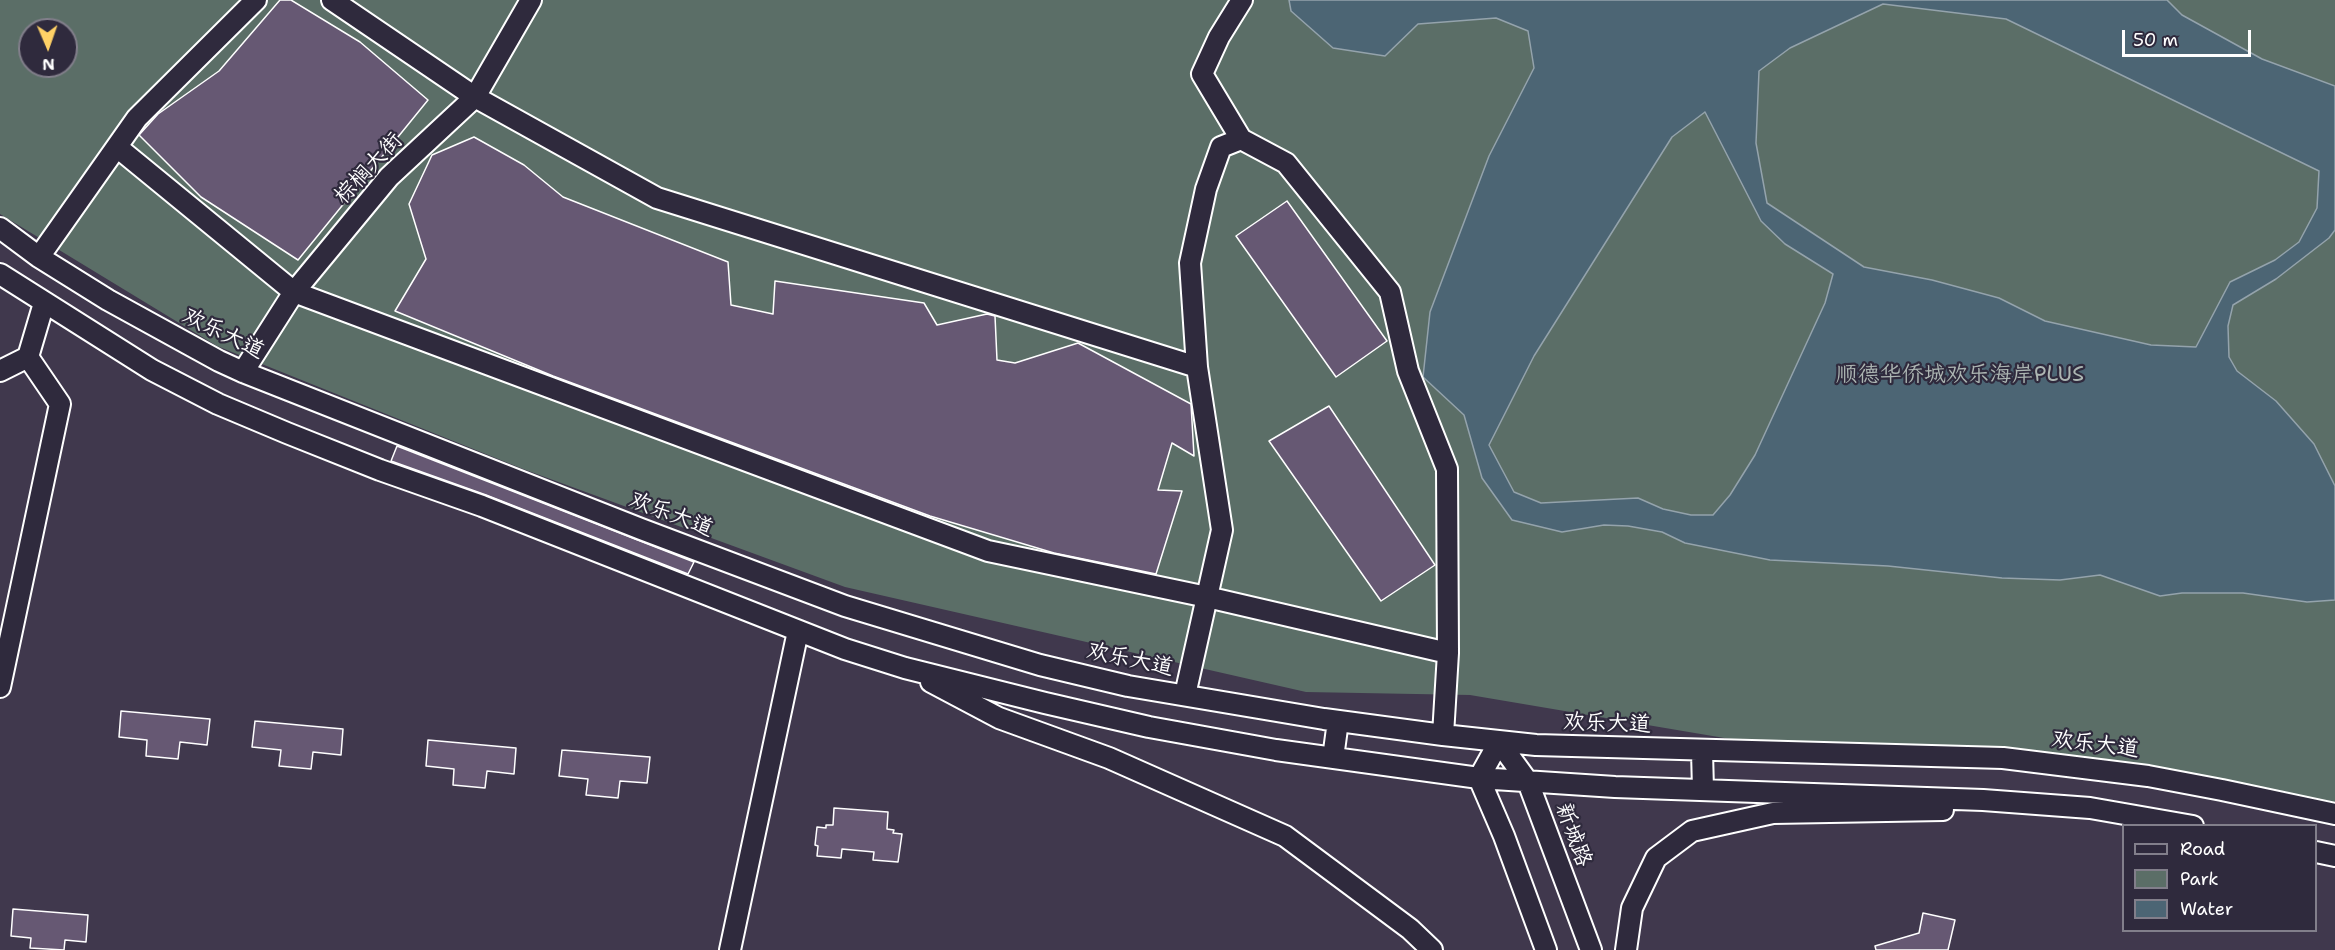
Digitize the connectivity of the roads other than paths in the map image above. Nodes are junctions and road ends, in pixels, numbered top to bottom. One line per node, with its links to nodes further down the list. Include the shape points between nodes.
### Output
1 (256, 0): 7 (street, via 137,118)
2 (332, 0): 5 (street)
3 (531, 0): 5 (street, 棕榈大街)
4 (1242, 0): 6 (street, via 1202,74)
5 (475, 97): 11 (street, 棕榈大街, via 389,177); 14 (street, via 657,198)
6 (1241, 139): 14 (street, via 1221,147 1206,189 1190,263); 19 (street, via 1286,163 1390,292 1408,371 1447,469)
7 (117, 147): 9 (street); 11 (street)
8 (0, 228): 9 (street, 欢乐大道)
9 (39, 257): 16 (street, 欢乐大道, via 128,311)
10 (0, 274): 12 (street)
11 (294, 292): 16 (street, 棕榈大街); 17 (street, via 988,551)
12 (44, 303): 13 (street); 18 (street, via 152,370 218,404)
13 (28, 357): 15 (street); 21 (street, via 60,404)
14 (1197, 367): 17 (street, via 1222,530)
15 (0, 371)
16 (243, 372): 22 (street, 欢乐大道, via 641,530 845,606 1040,665)
17 (1207, 597): 19 (street); 22 (street)
18 (798, 631): 20 (street); 36 (street)
19 (1448, 653): 24 (street)
20 (905, 668): 27 (street, via 1149,727); 37 (street, via 999,718 1109,758 1285,836 1410,929)
21 (0, 687)
22 (1185, 695): 23 (street, 欢乐大道)
23 (1338, 721): 24 (street, 欢乐大道); 27 (street)
24 (1443, 735): 25 (street, 欢乐大道)
25 (1499, 742): 26 (street, 欢乐大道); 28 (street); 29 (street, 新城路)
26 (1702, 751): 30 (street); 32 (street, 欢乐大道, via 2003,758 2148,776)
27 (1333, 758): 28 (street)
28 (1479, 778): 29 (street); 38 (street)
29 (1528, 782): 30 (street); 39 (street, 新城路)
30 (1703, 790): 31 (street)
31 (2056, 806): 33 (street); 40 (street, via 1773,813 1692,831 1656,858 1632,908)
32 (2335, 814)
33 (2187, 824)
34 (2317, 852): 35 (street)
35 (2335, 856)
36 (730, 950)
37 (1432, 950)
38 (1546, 950)
39 (1591, 950)
40 (1626, 950)

